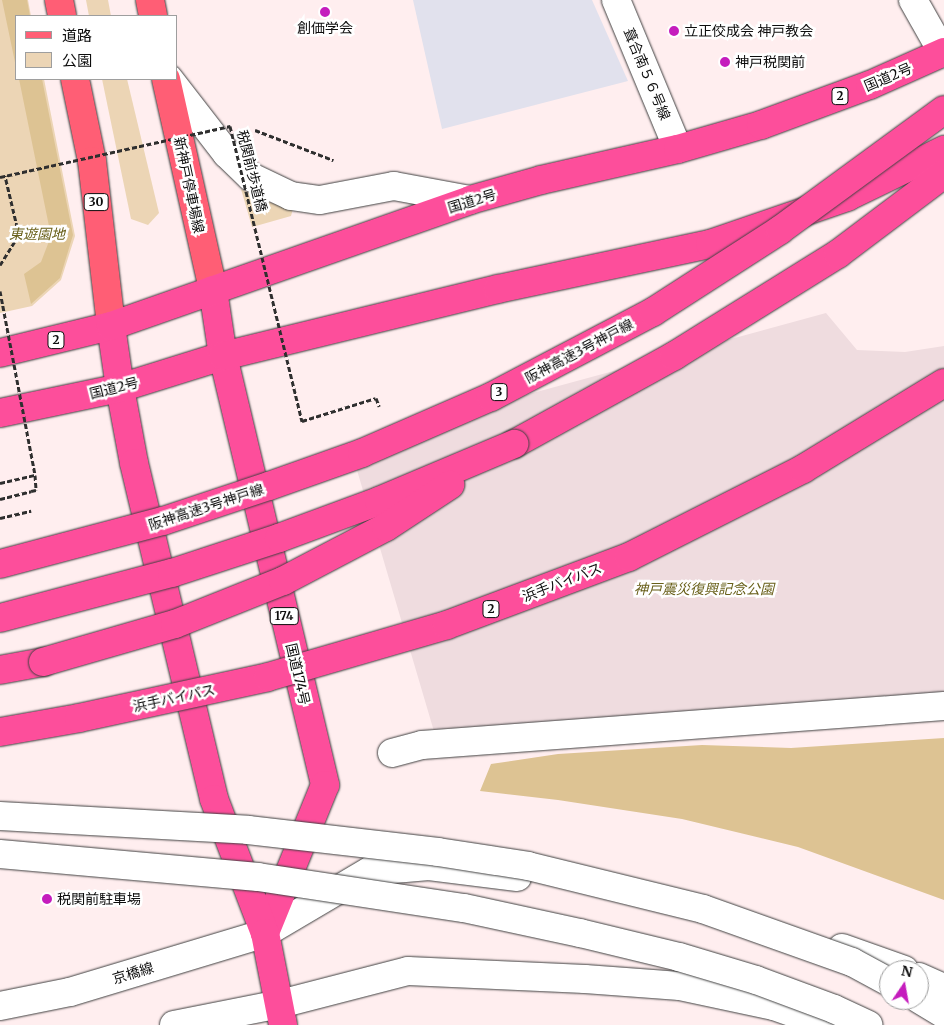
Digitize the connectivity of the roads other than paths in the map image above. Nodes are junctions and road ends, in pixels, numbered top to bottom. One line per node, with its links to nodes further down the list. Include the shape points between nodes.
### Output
1 (59, 0): 5 (main road)
2 (150, 0): 6 (main road)
3 (616, 0): 12 (street, 葺合南５６号線)
4 (913, 0): 7 (street)
5 (62, 15)
6 (153, 15)
7 (944, 52): 12 (highway, 国道2号 / 2, via 810,108)
8 (75, 80): 17 (main road, 30, via 92,161)
9 (168, 80): 16 (main road, 新神戸停車場線)
10 (169, 80): 15 (street, via 227,154 251,178 291,196 320,200 394,186)
11 (944, 110): 25 (highway, 阪神高速3号神戸線 / 3, bridge, via 780,230 653,312 491,397 362,453 164,522)
12 (678, 149): 15 (highway, 国道2号 / 2, via 541,180)
13 (944, 150): 19 (highway, 国道2号, via 847,197 710,244 498,290)
14 (944, 174): 24 (highway, via 830,259 674,356)
15 (470, 200): 16 (highway, 国道2号 / 2)
16 (213, 290): 17 (highway, 国道2号 / 2); 19 (highway, 国道174号 / 174)
17 (111, 326): 18 (highway, 国道2号 / 2); 21 (highway)
18 (0, 353)
19 (223, 356): 21 (highway, 国道2号); 34 (highway, 国道174号 / 174, via 325,786)
20 (944, 383): 29 (highway, 浜手バイパス / 2, bridge, via 803,469 629,557 447,625 268,677)
21 (120, 388): 23 (highway, 国道2号); 34 (highway, via 134,463 214,799)
22 (944, 402): 30 (highway, 浜手バイパス / 2, via 812,484 636,573 451,642 273,694)
23 (0, 412)
24 (514, 444): 26 (highway, bridge, via 379,502 279,538 172,573); 27 (highway, bridge, via 386,526 284,581 175,624 43,662)
25 (0, 562)
26 (0, 618)
27 (0, 670)
28 (944, 706): 31 (street, via 422,745)
29 (0, 732)
30 (0, 749)
31 (392, 753)
32 (0, 816): 36 (street, bridge, via 248,830 528,866 702,909 852,962)
33 (0, 854): 45 (street, bridge, via 258,877 464,908 679,957 756,980)
34 (265, 933): 35 (street, 京橋線, via 370,870 429,866 634,896 815,939); 40 (street, 京橋線, via 70,992); 41 (highway)
35 (879, 961)
36 (879, 977)
37 (929, 981): 38 (street)
38 (944, 988)
39 (929, 1005): 42 (street)
40 (0, 1006)
41 (282, 1014): 43 (street); 44 (street, via 408,971 585,978 680,986 774,1006)
42 (944, 1014)
43 (174, 1025)
44 (828, 1025)
45 (868, 1025)

